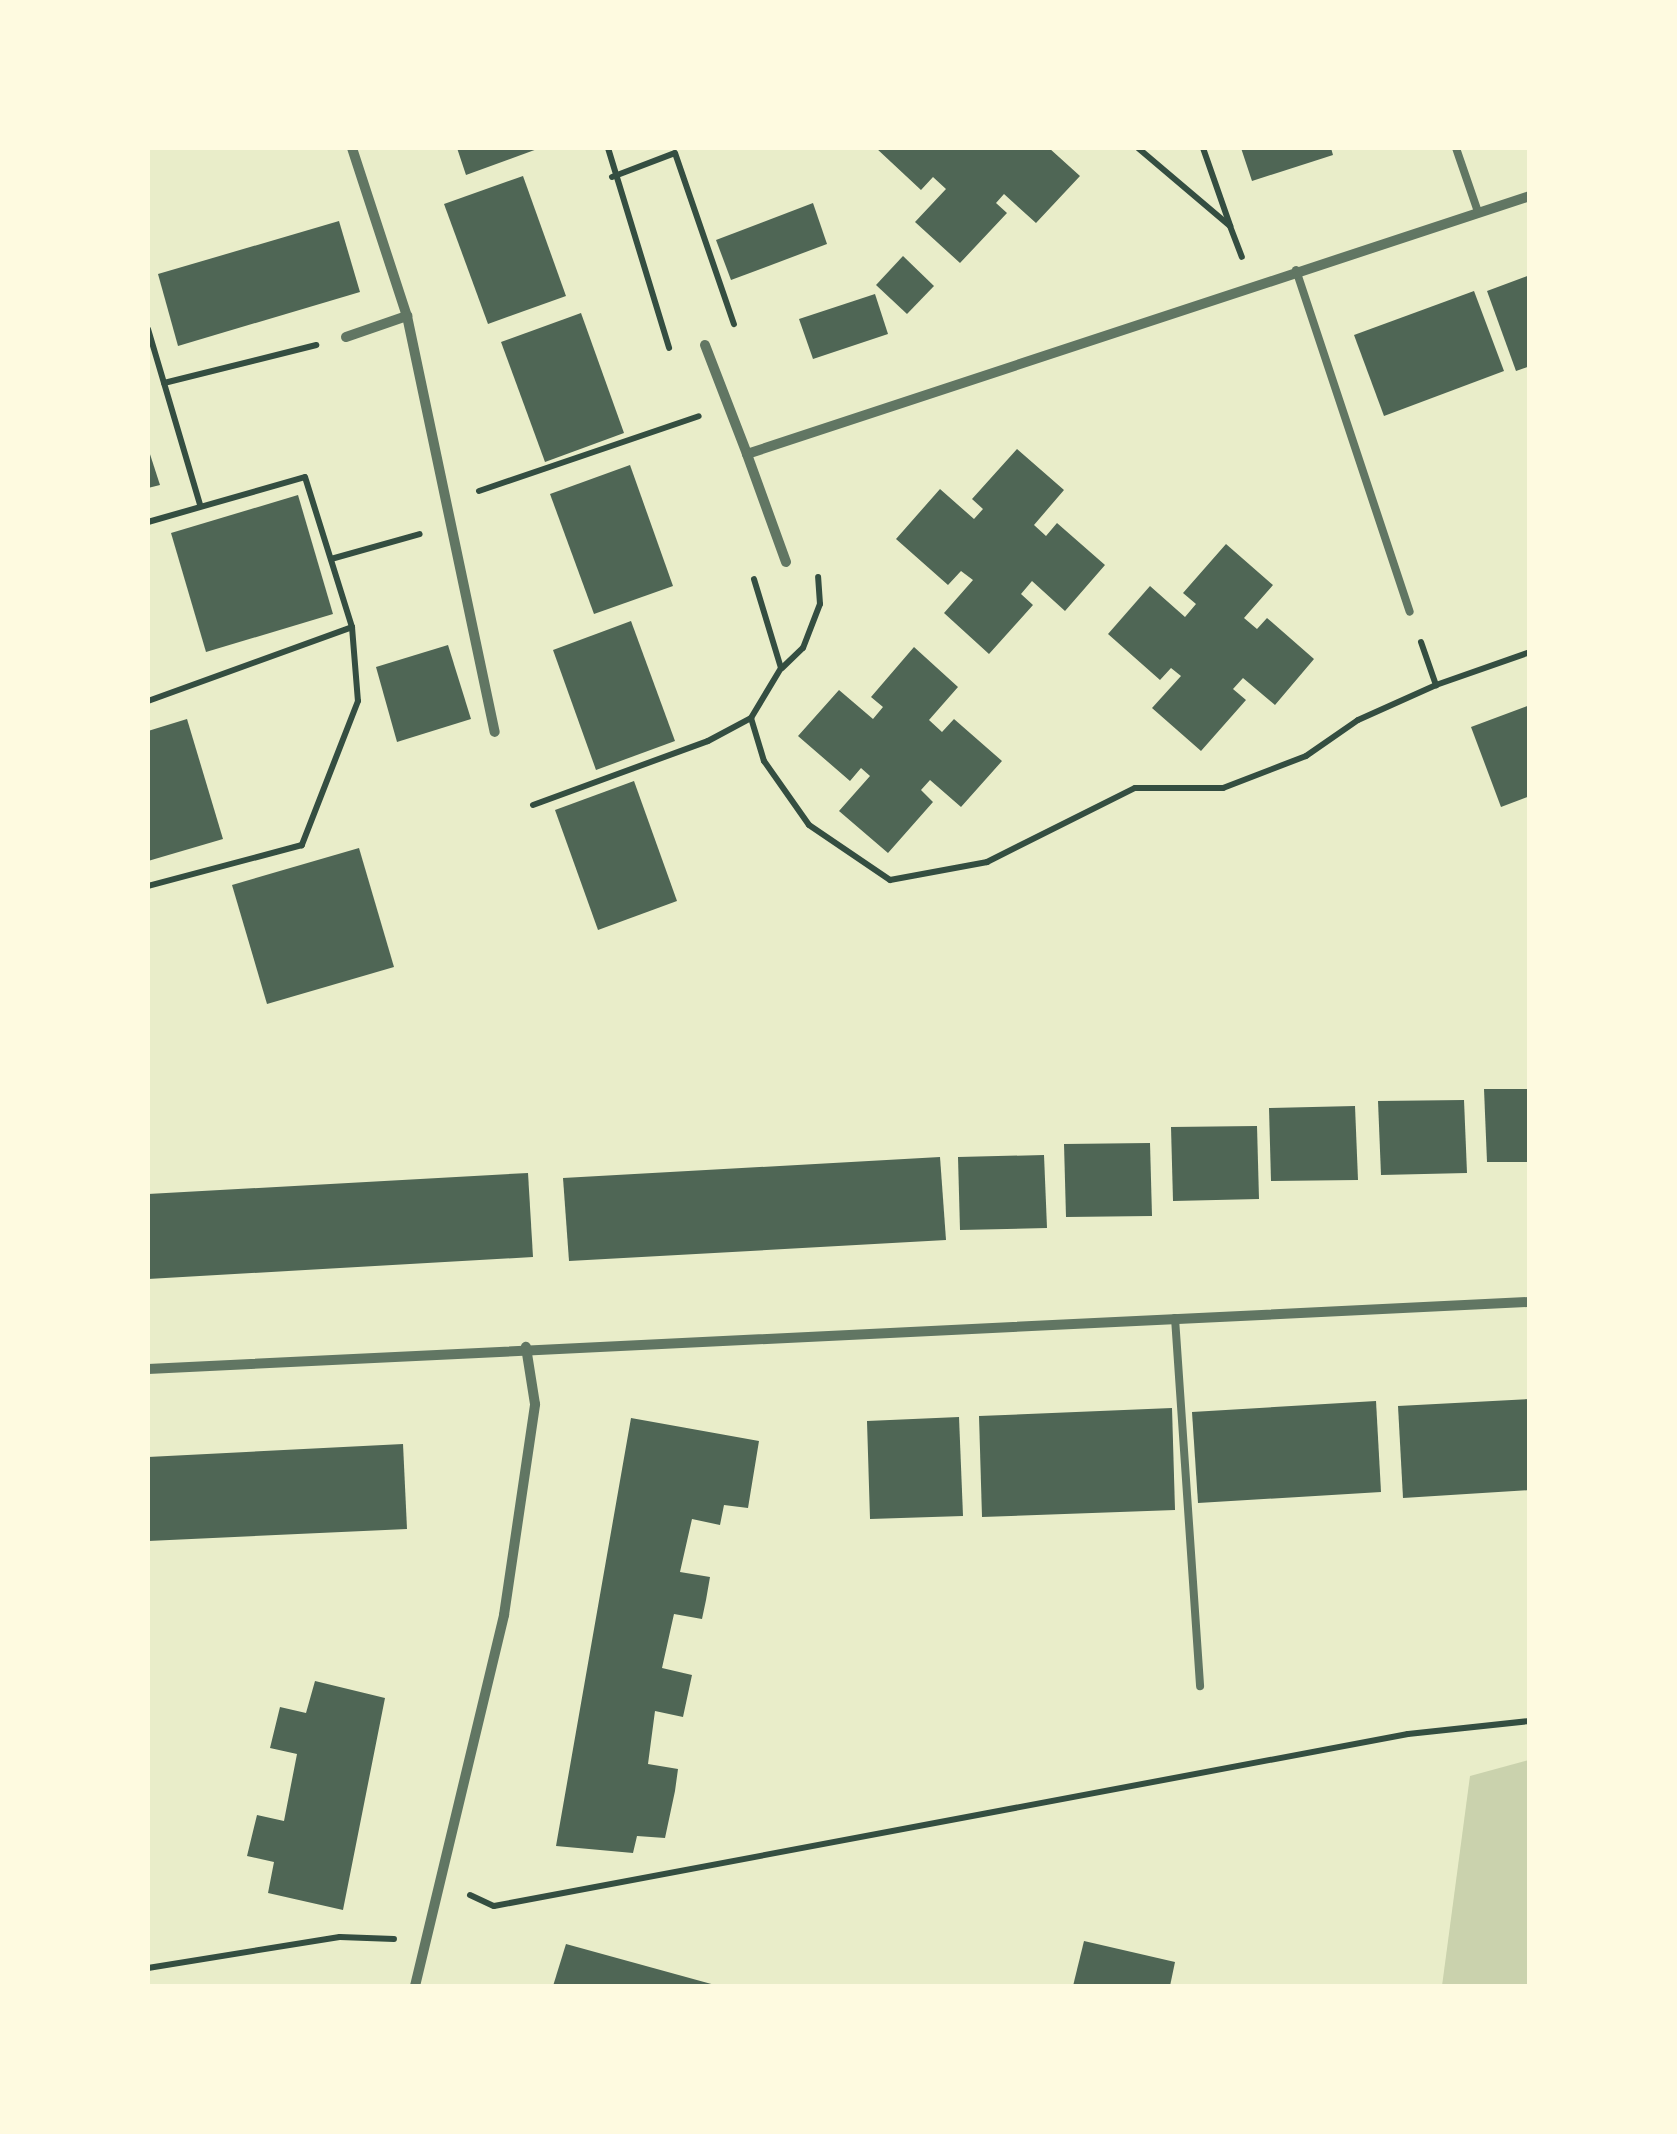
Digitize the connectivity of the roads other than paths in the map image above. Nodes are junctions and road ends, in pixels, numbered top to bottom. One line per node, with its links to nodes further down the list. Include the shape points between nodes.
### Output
1 (352, 148): 6 (street)
2 (1456, 148): 4 (lane)
3 (1530, 196): 4 (street)
4 (1478, 212): 5 (street)
5 (1296, 269): 9 (street); 11 (lane)
6 (406, 316): 7 (street); 12 (street)
7 (346, 337)
8 (705, 344): 9 (street)
9 (748, 454): 10 (street)
10 (786, 562)
11 (1410, 612)
12 (495, 732)
13 (1530, 1302): 14 (street)
14 (1175, 1318): 15 (street); 17 (lane)
15 (526, 1347): 16 (street); 18 (street, via 534,1404 504,1615)
16 (148, 1369)
17 (1200, 1686)
18 (415, 1986)

